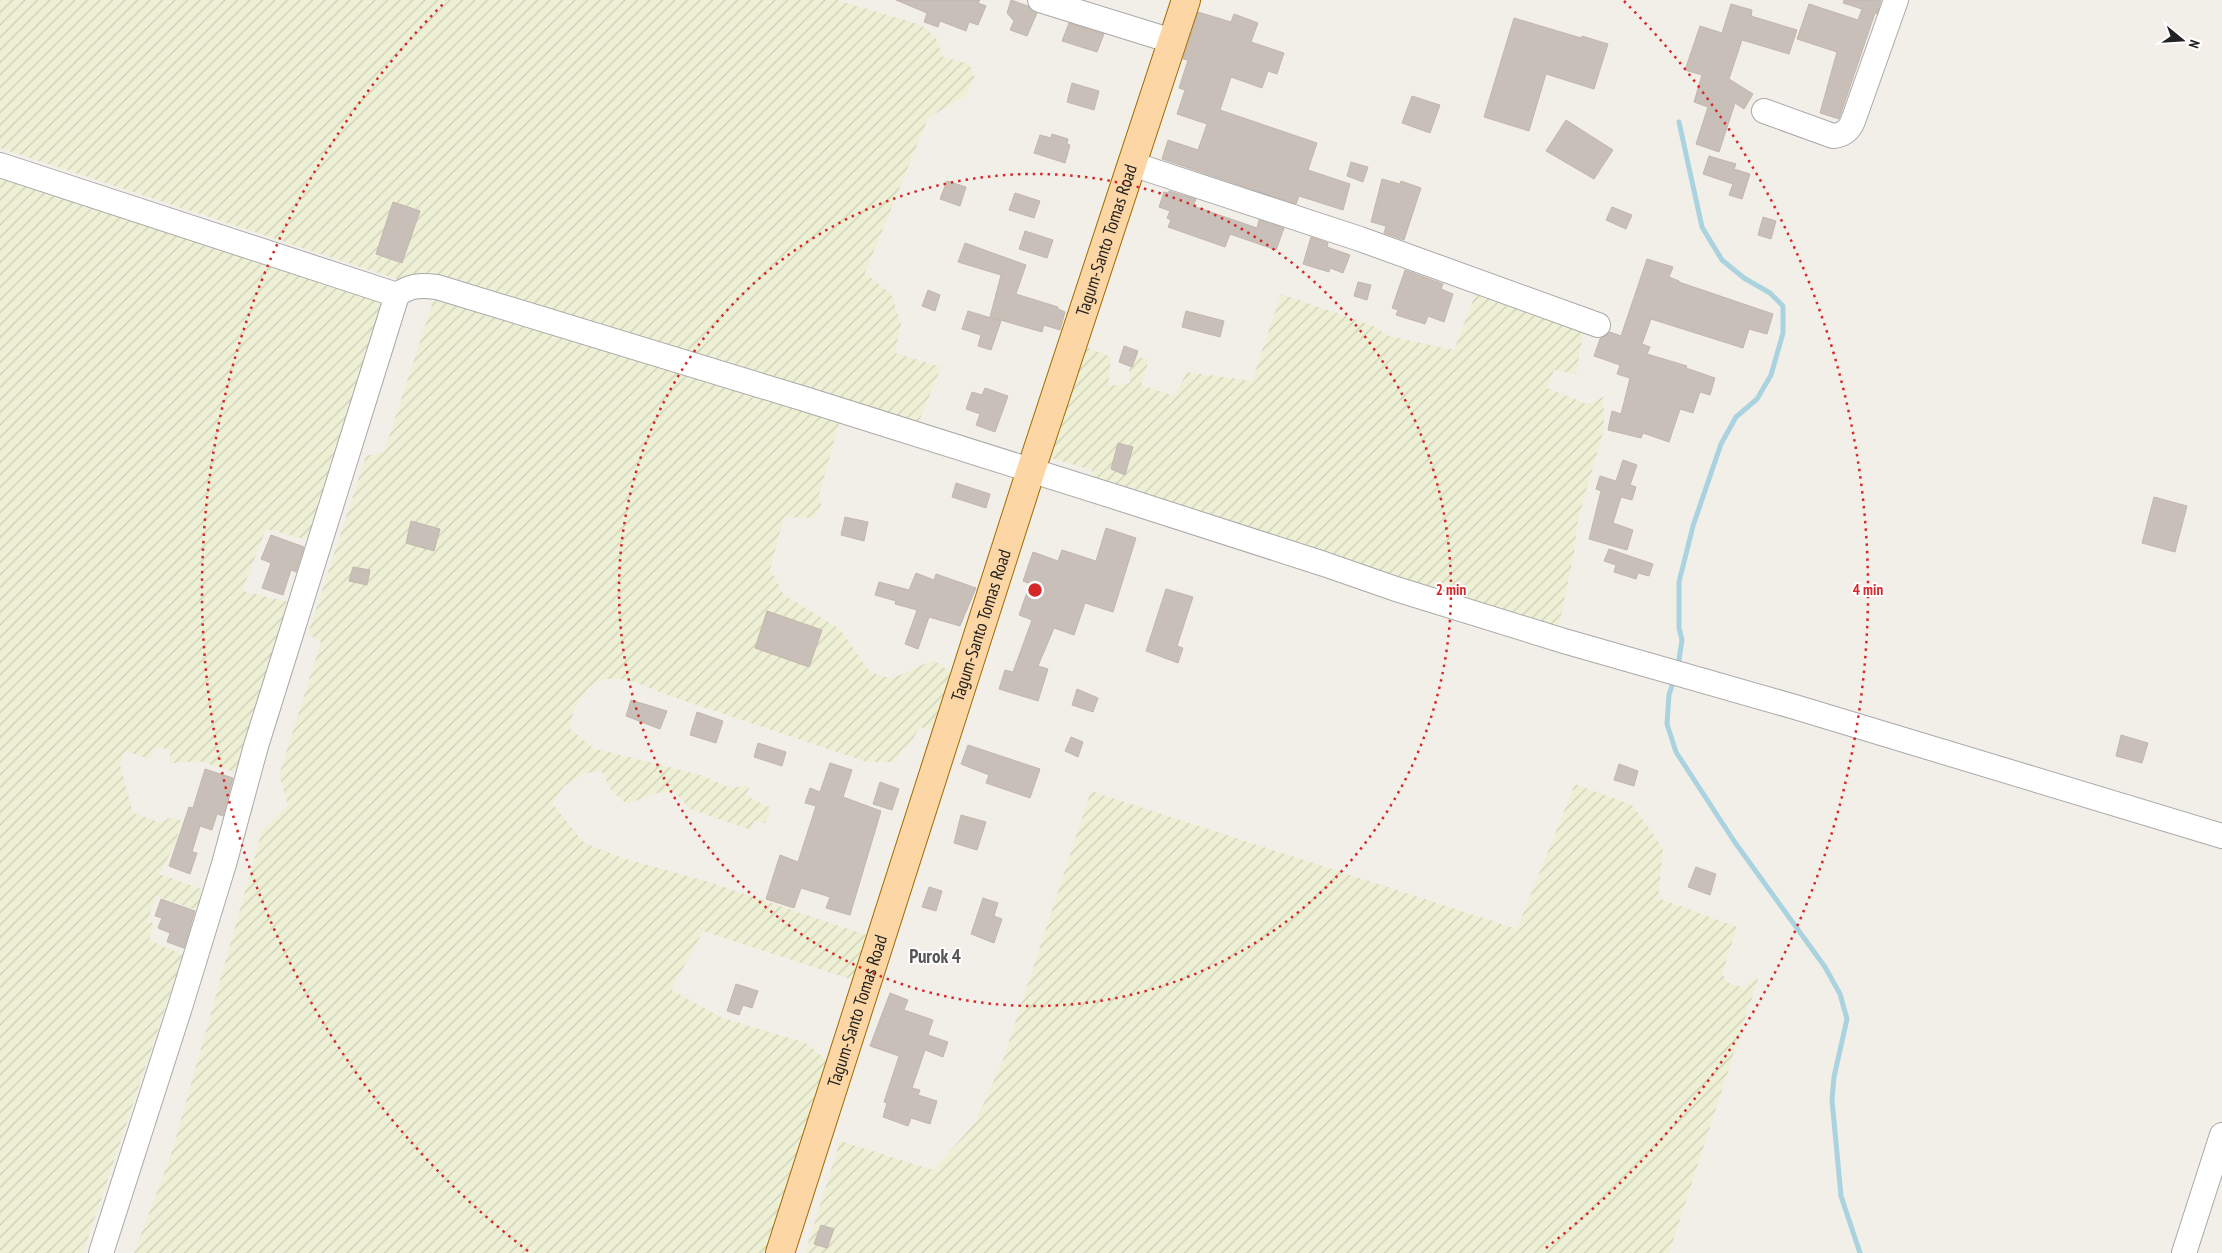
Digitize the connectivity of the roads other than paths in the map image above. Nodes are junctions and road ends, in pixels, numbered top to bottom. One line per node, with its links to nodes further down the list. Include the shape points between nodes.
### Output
1 (1040, 0): 4 (street)
2 (1186, 0): 4 (main road, Tagum-Santo Tomas Road)
3 (1896, 0): 5 (street, via 1853,121 1846,132 1833,136)
4 (1172, 41): 6 (main road, Tagum-Santo Tomas Road)
5 (1764, 112)
6 (1132, 164): 9 (street, via 1351,236); 10 (main road, Tagum-Santo Tomas Road)
7 (0, 165): 8 (street)
8 (397, 295): 10 (street, via 406,288 420,285 437,287); 13 (street, via 256,746 181,1004)
9 (1598, 325)
10 (1031, 470): 11 (street, via 1396,589); 14 (main road, Tagum-Santo Tomas Road)
11 (2222, 836)
12 (2222, 1135): 15 (street)
13 (101, 1253)
14 (780, 1253)
15 (2184, 1253)

